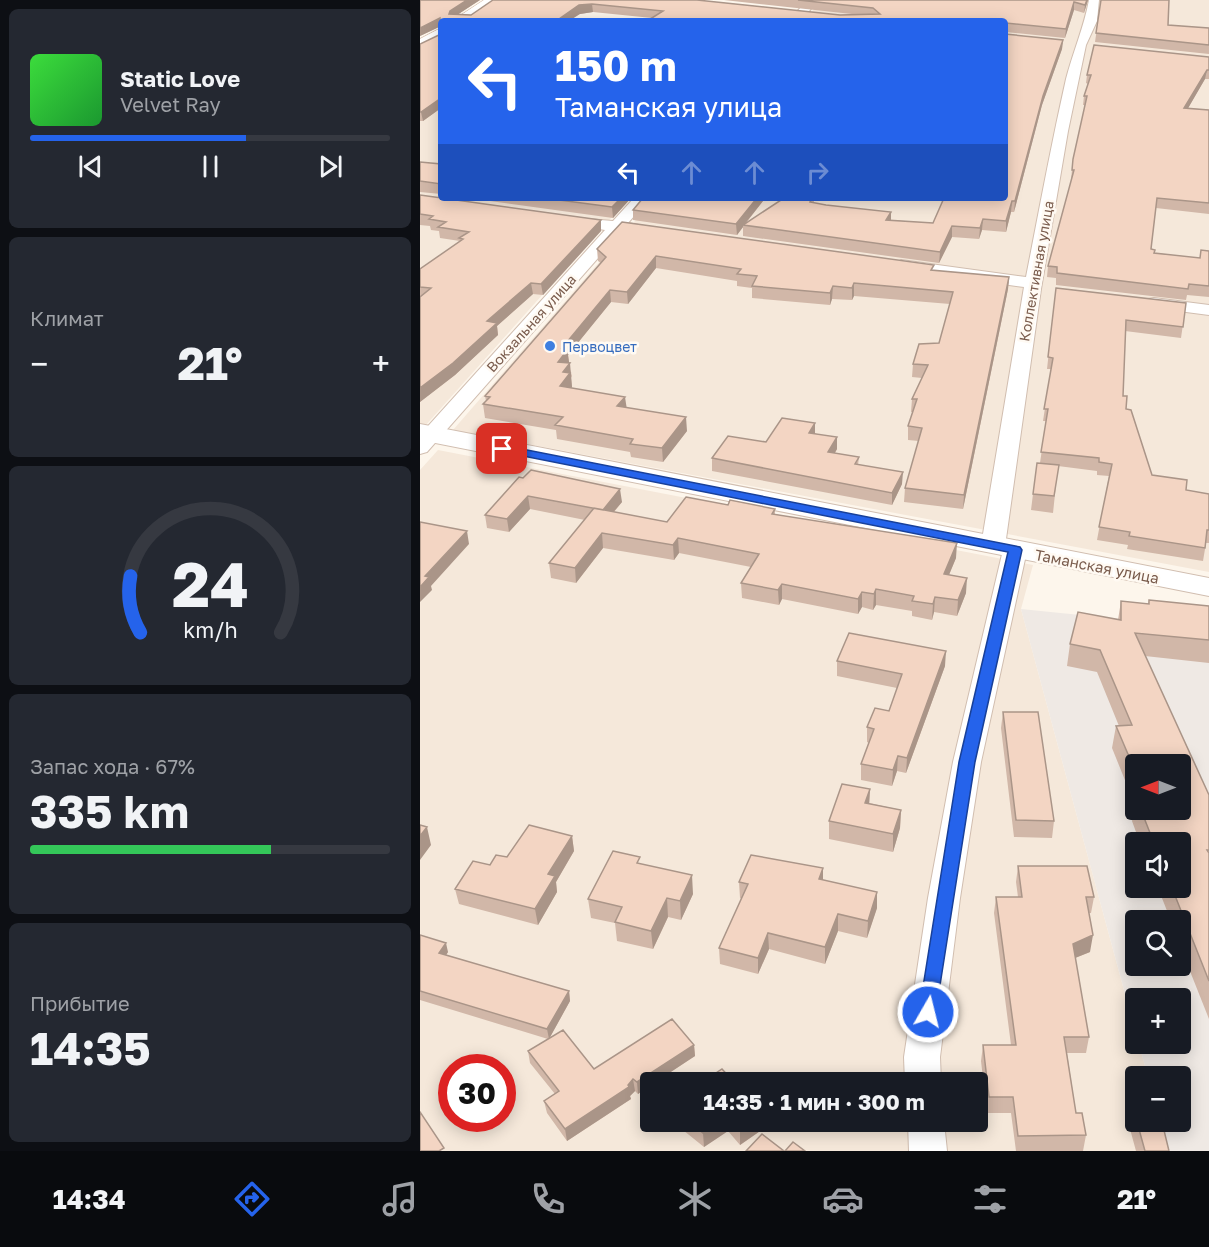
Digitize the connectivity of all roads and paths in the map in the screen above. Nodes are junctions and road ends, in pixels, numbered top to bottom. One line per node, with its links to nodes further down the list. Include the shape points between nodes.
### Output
1 (494, 0): 5 (main road)
2 (813, 0): 4 (street)
3 (1094, 0): 13 (street, Коллективная улица, via 1061,130)
4 (800, 15)
5 (465, 18)
6 (438, 35): 7 (main road)
7 (420, 46)
8 (639, 201): 10 (street, Вокзальная улица)
9 (548, 217): 10 (street)
10 (617, 227): 11 (street); 16 (street, Вокзальная улица)
11 (663, 233)
12 (883, 263): 13 (street)
13 (1037, 287): 17 (street, Коллективная улица)
14 (1138, 301): 15 (street)
15 (1209, 310)
16 (424, 438): 17 (street, Таманская улица)
17 (1004, 548): 18 (street, Таманская улица); 19 (street, Коллективная улица, via 962,796)
18 (1209, 587)
19 (923, 1072)
20 (927, 1132): 21 (street)
21 (928, 1151)

